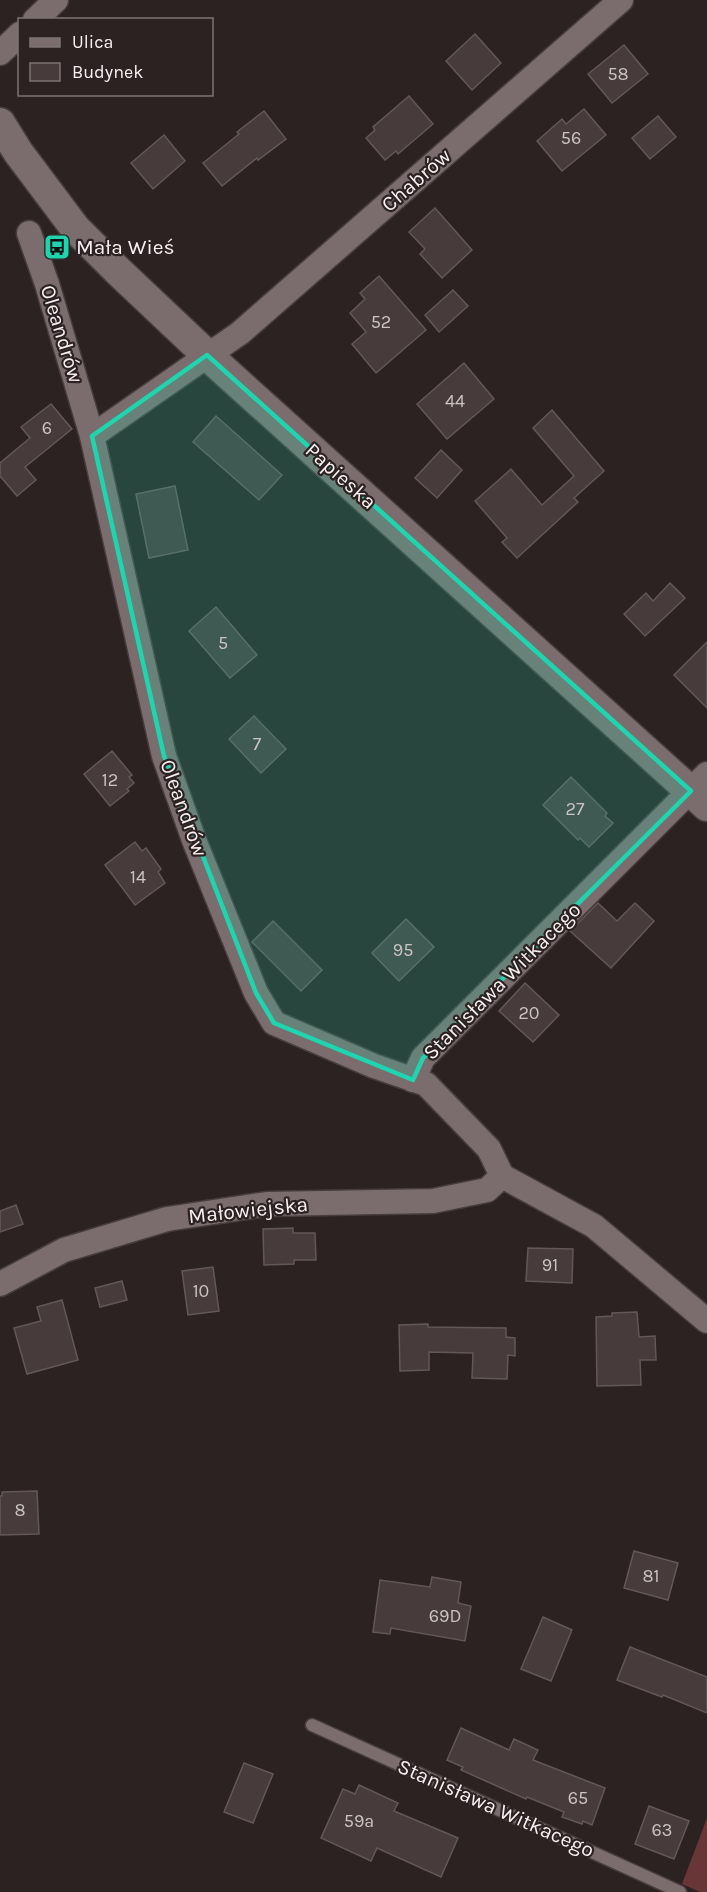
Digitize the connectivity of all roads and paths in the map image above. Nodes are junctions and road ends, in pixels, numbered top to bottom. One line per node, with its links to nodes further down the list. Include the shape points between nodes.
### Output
1 (56, 0): 3 (street)
2 (621, 0): 8 (street, Chabrów, via 240,333)
3 (37, 18)
4 (18, 36): 5 (street)
5 (0, 53)
6 (0, 123): 8 (street, Papieska, via 75,228)
7 (29, 233): 9 (street, Oleandrów)
8 (207, 355): 9 (street); 10 (street, Papieska)
9 (92, 436): 11 (street, Oleandrów, via 164,756 256,993 274,1023)
10 (702, 790): 11 (street, Stanisława Witkacego, via 423,1058)
11 (413, 1080): 12 (street, Stanisława Witkacego, via 426,1084 489,1149)
12 (502, 1176): 13 (street, Małowiejska, via 487,1190 433,1201 267,1204 166,1219 64,1250); 14 (street, via 594,1226)
13 (0, 1284)
14 (707, 1321)
15 (312, 1725): 16 (lane, Stanisława Witkacego)
16 (680, 1892)

